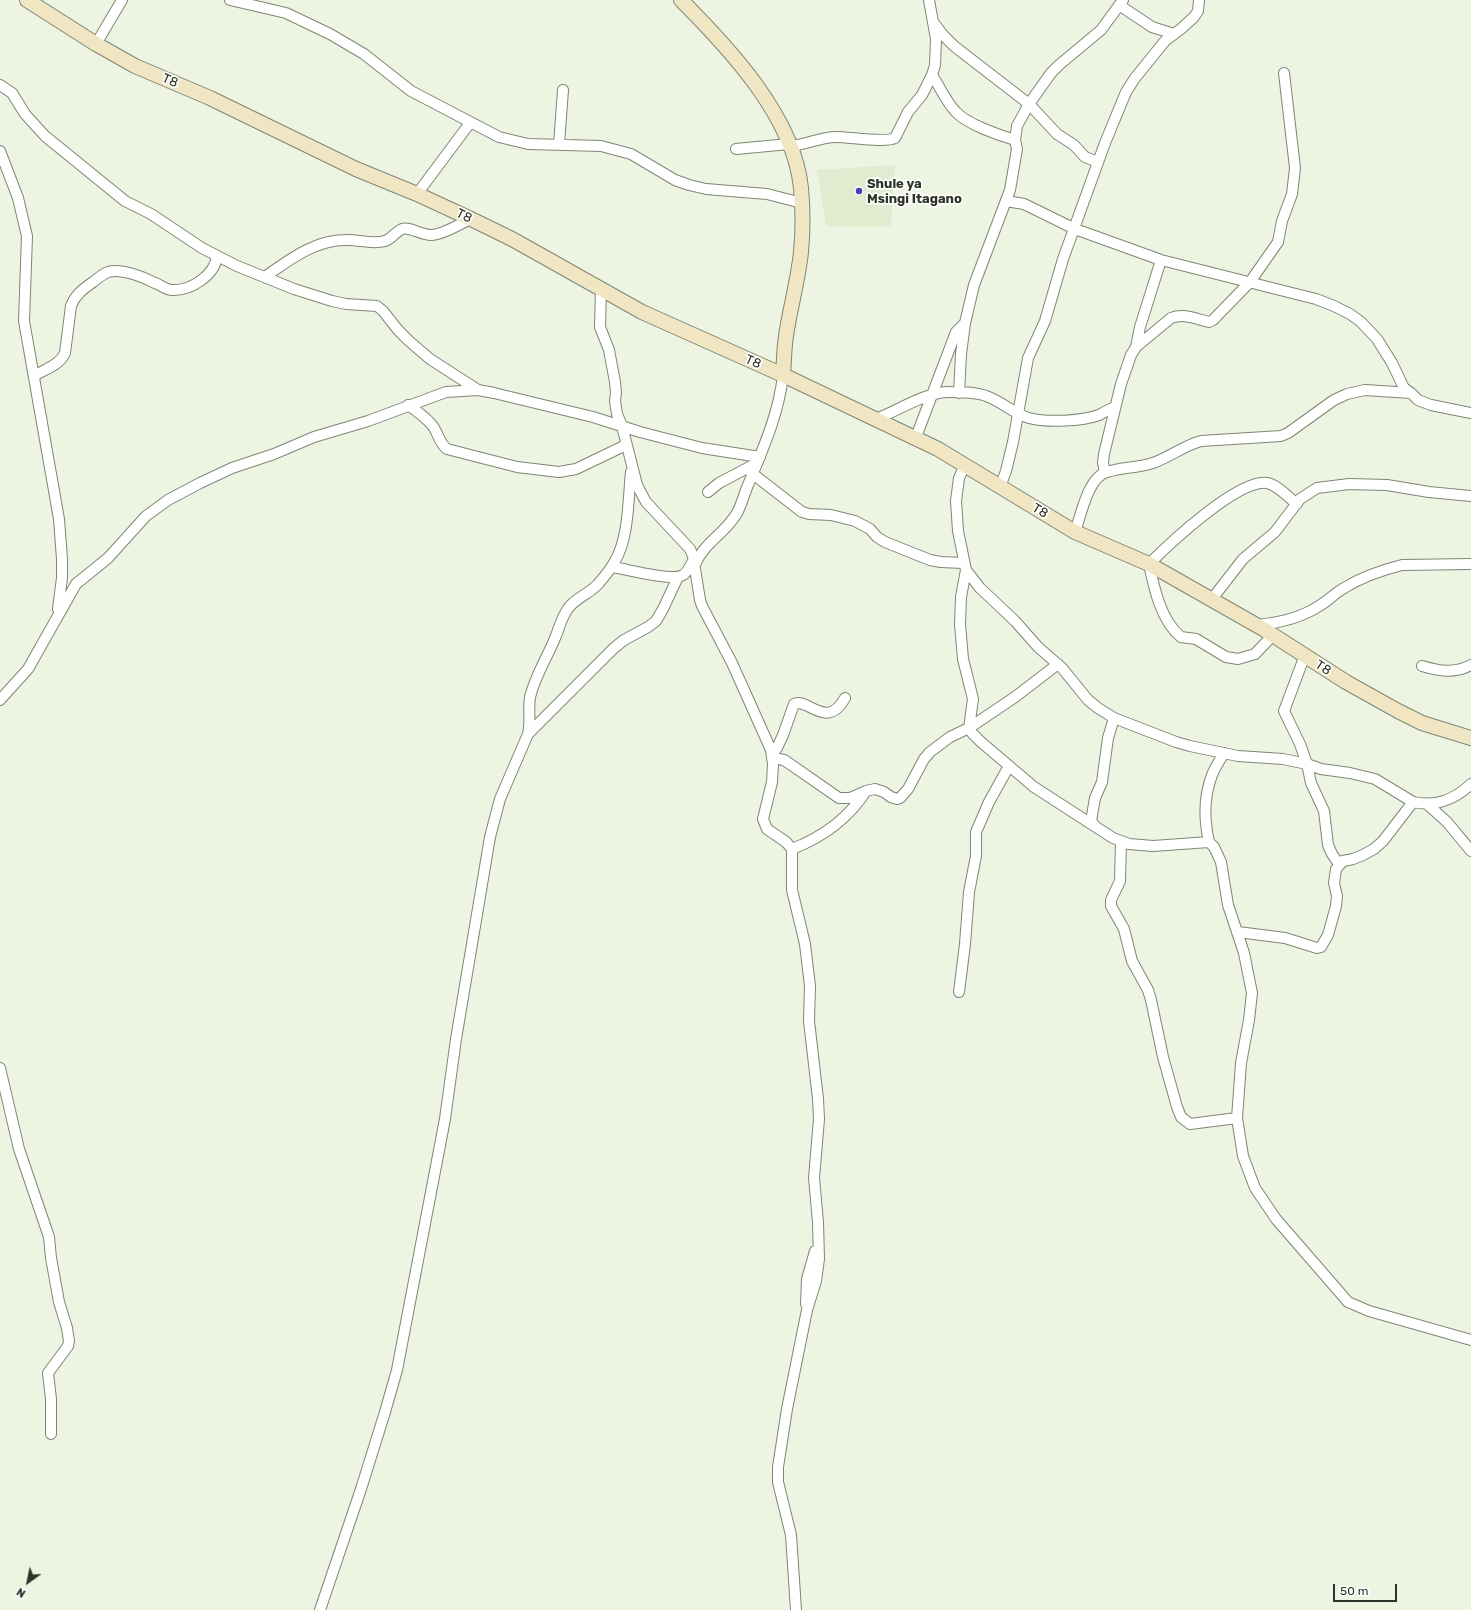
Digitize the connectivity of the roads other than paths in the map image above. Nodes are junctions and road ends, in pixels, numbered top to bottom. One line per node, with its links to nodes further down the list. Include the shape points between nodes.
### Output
1 (27, 0): 10 (street, T8)
2 (122, 0): 10 (street)
3 (230, 0): 16 (street, via 286,13 330,34 364,54 411,91)
4 (681, 0): 19 (street, via 753,81 778,120)
5 (929, 0): 8 (street)
6 (1199, 0): 9 (street, via 1198,11)
7 (1121, 3): 9 (street, via 1152,27); 15 (street, via 1101,30 1051,73)
8 (932, 21): 12 (street, via 936,39); 15 (street, via 954,46)
9 (1174, 34): 22 (street, via 1165,41 1126,92)
10 (96, 44): 23 (street, T8, via 141,69 210,98 334,159)
11 (1284, 73): 31 (street, via 1294,156 1292,194 1282,221 1278,242)
12 (932, 75): 17 (street, via 957,113 988,130); 19 (street, via 922,95 892,139 829,137 806,144)
13 (0, 85): 28 (street, via 12,93 25,114 45,136 117,195)
14 (563, 90): 18 (street)
15 (1029, 104): 17 (street, via 1017,126); 22 (street, via 1057,134 1074,145 1085,157)
16 (470, 122): 18 (street, via 499,137 514,141); 23 (street)
17 (1015, 140): 24 (street, via 1017,152)
18 (559, 145): 25 (street, via 591,145 620,150 689,186 753,192)
19 (790, 145): 20 (street); 25 (street)
20 (736, 149)
21 (0, 151): 36 (street, via 18,198 27,236 24,321)
22 (1098, 162): 27 (street)
23 (417, 194): 26 (street, T8)
24 (1006, 201): 27 (street, via 1037,209); 33 (street, via 974,285)
25 (802, 203): 35 (street, via 800,258 785,336)
26 (471, 219): 30 (street, via 437,234 402,229 393,237 378,242 344,240 321,244 294,257); 32 (street, T8)
27 (1074, 229): 29 (street); 44 (street, via 1045,321 1028,358)
28 (217, 256): 30 (street); 36 (street, via 212,270 205,278 181,289 164,288 149,279 121,272 109,272 98,278 73,300 63,358)
29 (1161, 260): 31 (street); 34 (street)
30 (266, 276): 37 (street, via 294,289 332,301 377,306 403,335 430,359)
31 (1250, 282): 34 (street, via 1213,320 1209,322 1185,316 1171,318); 39 (street, via 1316,299 1350,314 1377,339 1404,388)
32 (601, 289): 35 (street, T8, via 642,312); 46 (street, via 600,327 610,355 617,414)
33 (965, 323): 38 (street); 40 (street, via 956,332)
34 (1136, 347): 42 (street, via 1126,367)
35 (783, 375): 45 (street, T8); 49 (street, via 778,403)
36 (34, 376): 67 (street, via 61,536 62,578)
37 (478, 390): 41 (street, via 446,392); 46 (street)
38 (959, 393): 40 (street); 44 (street, via 985,395)
39 (1411, 393): 43 (street, via 1418,400 1431,405); 52 (street, via 1365,390 1347,394 1330,402 1281,436 1201,441 1153,463)
40 (931, 395): 45 (street); 47 (street)
41 (408, 405): 48 (street, via 433,426 447,449 522,468 567,472); 67 (street, via 232,468 168,500 143,520 108,558 81,579)
42 (1115, 407): 44 (street, via 1098,415 1071,419 1030,418); 52 (street, via 1104,454)
43 (1471, 413)
44 (1018, 414): 54 (street, via 1010,456)
45 (876, 419): 47 (street, T8)
46 (622, 426): 48 (street); 49 (street)
47 (916, 437): 50 (street, T8)
48 (626, 445): 51 (street)
49 (758, 460): 53 (street); 55 (street)
50 (965, 465): 54 (street, T8); 62 (street, via 959,478 956,501 957,524)
51 (632, 466): 59 (street, via 642,497 690,550); 63 (street, via 624,537)
52 (1105, 472): 58 (street, via 1092,484)
53 (753, 474): 59 (street, via 737,513); 62 (street, via 802,512 855,521 886,542 930,560)
54 (1000, 487): 58 (street, T8)
55 (708, 492)
56 (1471, 496): 57 (street, via 1396,486 1349,484 1317,488)
57 (1297, 504): 60 (street, via 1268,483 1254,485 1230,497 1190,525); 66 (street, via 1275,532 1243,558)
58 (1075, 532): 60 (street, T8)
59 (695, 562): 64 (street); 65 (street)
60 (1149, 564): 66 (street, T8); 69 (street, via 1155,592 1170,627 1181,637 1196,639 1226,656 1238,659 1255,654)
61 (1471, 564): 68 (street, via 1402,565 1356,582 1304,614 1277,623)
62 (965, 566): 71 (street, via 980,588); 77 (street, via 960,624 963,659 973,698)
63 (612, 567): 64 (street, via 663,576); 78 (street, via 593,590 572,604 564,615 533,688)
64 (681, 575): 65 (street); 78 (street, via 656,621 614,648)
65 (698, 585): 81 (street, via 702,606 732,663 769,743)
66 (1212, 599): 68 (street, T8)
67 (57, 617): 75 (street, via 28,669)
68 (1257, 625): 69 (street, T8)
69 (1273, 635): 70 (street, T8)
70 (1304, 656): 79 (street, T8, via 1398,712 1422,723); 82 (street, via 1284,711)
71 (1058, 664): 76 (street, via 1088,700); 77 (street)
72 (1471, 665): 73 (street, via 1445,672)
73 (1422, 666)
74 (845, 698): 81 (street, via 830,712 815,710 801,703 794,704 784,735)
75 (0, 700)
76 (1114, 718): 80 (street, via 1176,742); 88 (street, via 1108,738 1102,782 1095,798 1091,821)
77 (969, 728): 83 (street); 85 (street, via 950,736 930,752 900,798 891,797 875,789)
78 (528, 734): 100 (street, via 500,800 490,837 445,1119 397,1370 361,1489)
79 (1471, 738)
80 (1224, 753): 82 (street); 90 (street, via 1212,776 1206,803 1205,826)
81 (772, 756): 85 (street, via 784,760 839,798 850,798); 91 (street, via 772,782 763,819 767,829)
82 (1307, 764): 86 (street, via 1375,779); 93 (street, via 1311,783 1324,810 1328,845)
83 (1009, 766): 88 (street, via 1041,792); 95 (street, via 976,832 976,856 969,892)
84 (1471, 784): 87 (street, via 1445,802)
85 (866, 791): 91 (street, via 851,811 829,831)
86 (1413, 802): 87 (street); 93 (street, via 1384,841 1363,855)
87 (1427, 804): 92 (street, via 1447,822)
88 (1096, 827): 89 (street)
89 (1121, 842): 90 (street, via 1153,846); 97 (street, via 1120,880 1111,906 1124,930 1132,961 1148,990 1163,1057 1181,1117 1190,1124)
90 (1209, 842): 94 (street, via 1220,858 1228,905)
91 (792, 849): 101 (street, via 791,882 807,959 810,986 809,1021 817,1081 818,1119 814,1178 819,1259 787,1409 778,1467 778,1482 791,1535)
92 (1471, 851)
93 (1339, 864): 94 (street, via 1334,878 1336,906 1328,934 1321,947 1285,938)
94 (1238, 932): 97 (street, via 1248,966 1252,993 1241,1063)
95 (959, 992)
96 (0, 1068): 99 (street, via 19,1149 49,1237 59,1302 69,1341 48,1373 51,1398)
97 (1237, 1118): 98 (street, via 1243,1156 1255,1188 1276,1219 1348,1302 1369,1311)
98 (1471, 1340)
99 (50, 1434)
100 (320, 1610)
101 (796, 1610)

